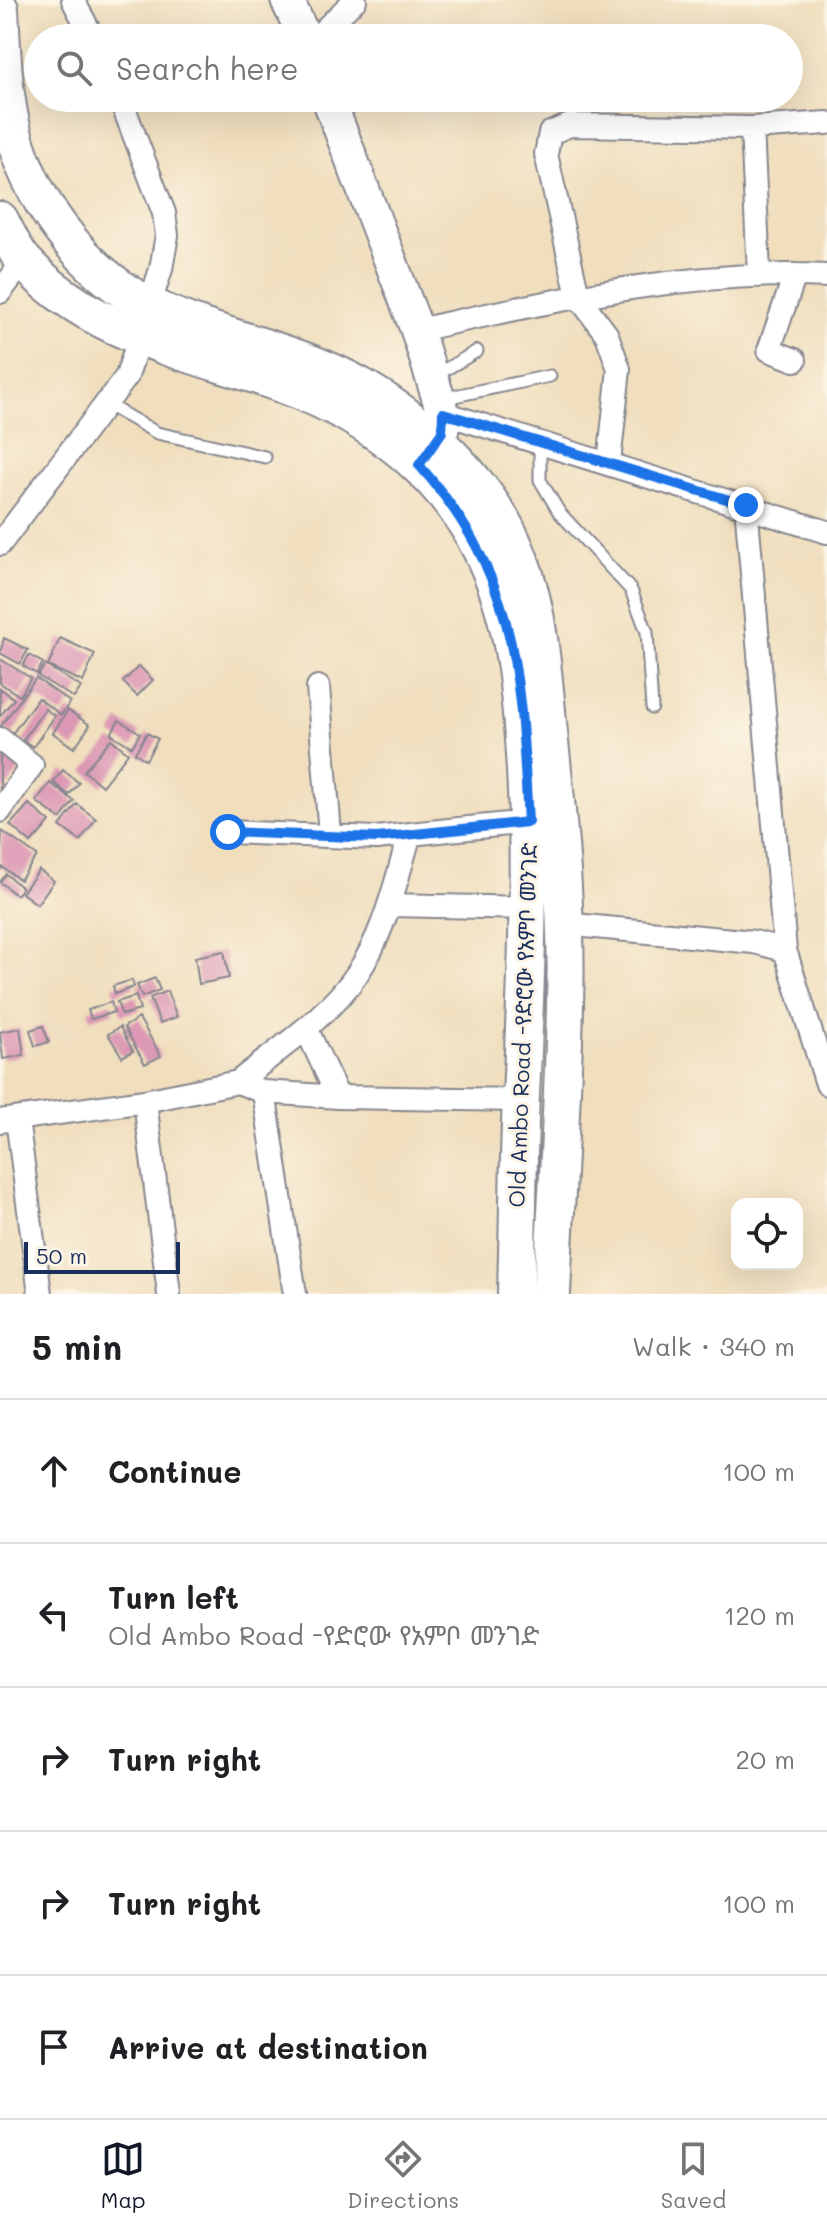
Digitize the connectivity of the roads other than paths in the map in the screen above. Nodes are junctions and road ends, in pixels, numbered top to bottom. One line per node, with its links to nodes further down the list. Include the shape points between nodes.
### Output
1 (73, 0): 5 (street)
2 (287, 0): 6 (street)
3 (355, 0): 7 (street)
4 (0, 9): 19 (main road, Old Ambo Road -የድሮው የአምቦ መንገድ, via 10,120 39,195 59,225)
5 (86, 24)
6 (298, 24)
7 (330, 24)
8 (125, 112): 19 (street, via 164,213 167,235)
9 (333, 112): 20 (street)
10 (827, 123): 11 (street)
11 (752, 128): 14 (street); 18 (street, via 570,125 550,133 546,154)
12 (0, 220): 13 (main road, Old Ambo Road -የድሮው የአምቦ መንገድ)
13 (24, 261): 17 (street); 19 (main road, Old Ambo Road -የድሮው የአምቦ መንገድ, via 81,309 122,332)
14 (759, 273): 15 (street); 18 (street)
15 (795, 275): 16 (street); 22 (street, via 769,350)
16 (827, 276)
17 (0, 292)
18 (578, 296): 20 (street); 28 (street, via 607,335 619,369)
19 (147, 322): 24 (street, via 127,376); 25 (main road, Old Ambo Road -የድሮው የአምቦ መንገድ, via 378,430)
20 (417, 330): 25 (street)
21 (477, 351): 25 (lane)
22 (795, 360)
23 (550, 376): 25 (lane)
24 (106, 404): 27 (lane, via 157,433); 31 (street)
25 (434, 420): 26 (street); 36 (main road, Old Ambo Road -የድሮው የአምቦ መንገድ, via 471,532 505,612 523,725); 42 (main road, Old Ambo Road -የድሮው የአምቦ መንገድ, via 502,522 532,597 558,819)
26 (540, 444): 28 (street); 33 (lane, via 540,480 559,512 631,590 647,632)
27 (265, 457)
28 (609, 463): 29 (street)
29 (746, 505): 30 (street); 43 (street)
30 (827, 532)
31 (0, 544)
32 (318, 687): 38 (street)
33 (652, 708)
34 (0, 739): 35 (street, via 32,765)
35 (0, 811)
36 (528, 822): 39 (street); 41 (main road, Old Ambo Road -የድሮው የአምቦ መንገድ)
37 (228, 832): 38 (street)
38 (330, 834): 39 (street)
39 (410, 834): 40 (street)
40 (389, 905): 41 (street); 44 (street, via 357,974)
41 (530, 908): 49 (main road, Old Ambo Road -የድሮው የአምቦ መንገድ)
42 (564, 924): 43 (street, via 754,942); 56 (main road, Old Ambo Road -የድሮው የአምቦ መንገድ)
43 (785, 950): 46 (street)
44 (306, 1028): 45 (street); 48 (street)
45 (238, 1082): 47 (street); 50 (street)
46 (827, 1084)
47 (264, 1092): 48 (street); 54 (street)
48 (338, 1097): 49 (street)
49 (521, 1100): 55 (main road, Old Ambo Road -የድሮው የአምቦ መንገድ)
50 (145, 1101): 51 (street); 53 (street)
51 (8, 1120): 52 (street)
52 (40, 1294)
53 (169, 1294)
54 (295, 1294)
55 (516, 1294)
56 (552, 1294)

